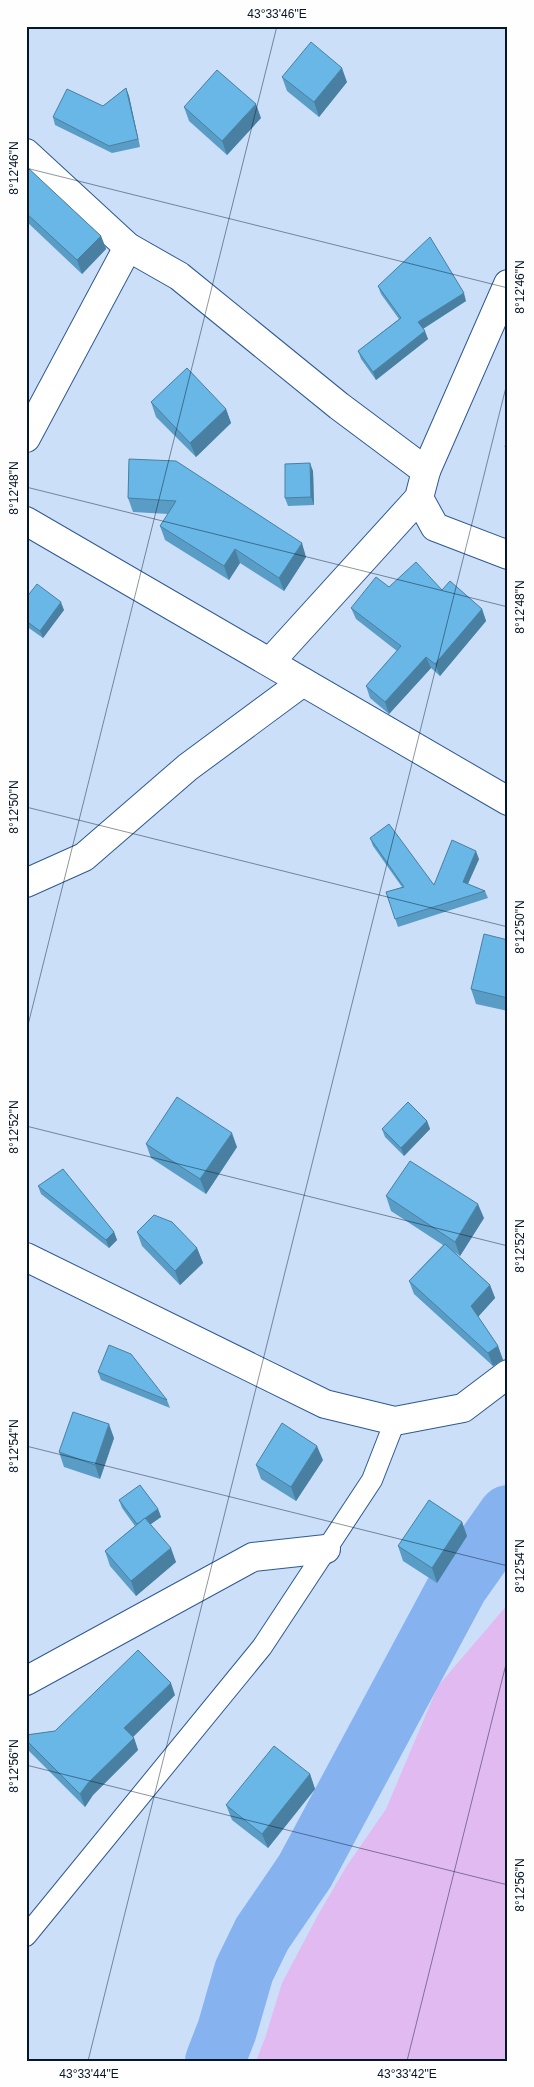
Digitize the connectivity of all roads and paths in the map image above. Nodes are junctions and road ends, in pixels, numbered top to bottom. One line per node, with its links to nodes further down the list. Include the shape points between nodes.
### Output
1 (26, 153): 2 (street)
2 (128, 247): 4 (street); 5 (street, via 179,276 339,406)
3 (508, 284): 5 (street)
4 (26, 438)
5 (426, 470): 6 (street)
6 (419, 498): 8 (street, via 435,527); 9 (street)
7 (26, 521): 9 (street)
8 (508, 555)
9 (270, 662): 10 (street)
10 (303, 682): 11 (street); 12 (street, via 188,767 84,857)
11 (508, 801)
12 (26, 883)
13 (26, 1257): 15 (street, via 325,1404)
14 (508, 1374): 15 (street, via 463,1408)
15 (395, 1422): 16 (lane, via 372,1480)
16 (326, 1549): 17 (street, via 253,1557); 18 (lane, via 262,1647)
17 (26, 1681)
18 (26, 1936)

